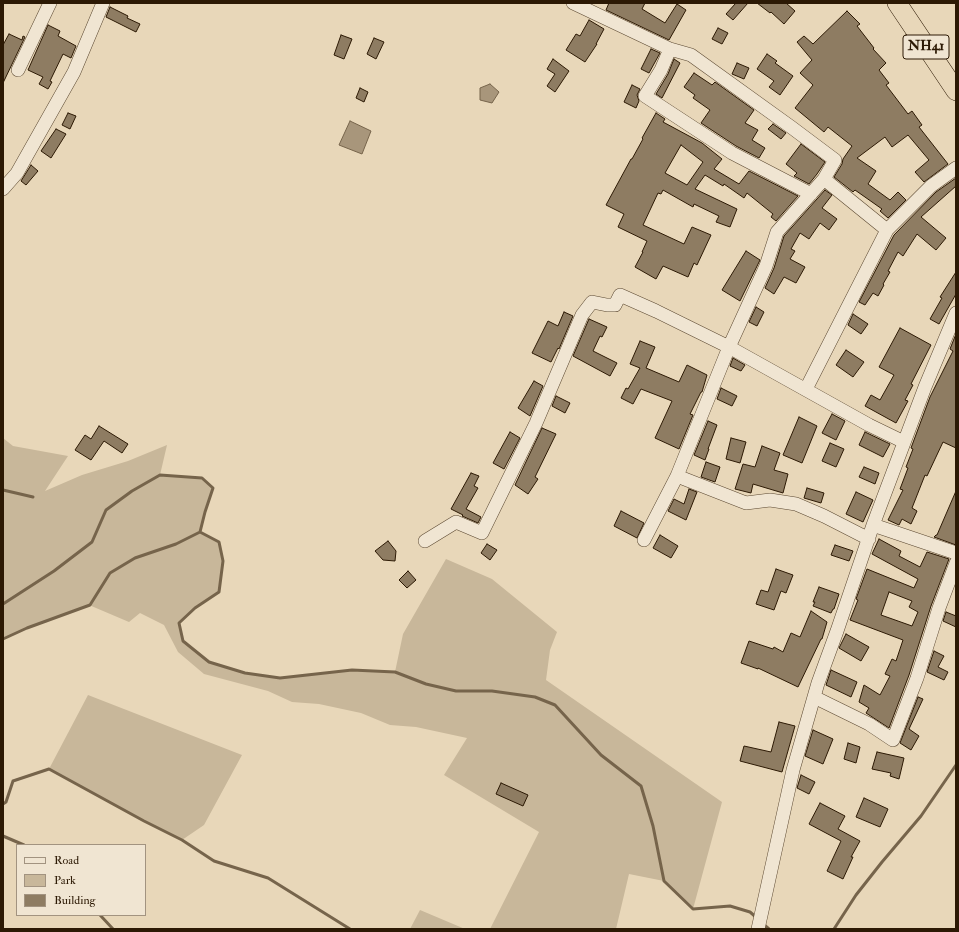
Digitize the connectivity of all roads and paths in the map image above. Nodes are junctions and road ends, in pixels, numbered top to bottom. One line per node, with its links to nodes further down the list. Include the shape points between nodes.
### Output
1 (50, 3): 6 (street)
2 (103, 3): 10 (street, via 74,72 17,174)
3 (573, 3): 5 (street)
4 (897, 3): 7 (highway, NH41)
5 (670, 49): 9 (street, via 691,55 835,160); 11 (street, via 646,96 732,153)
6 (18, 70)
7 (956, 91)
8 (956, 168): 12 (street, via 931,186)
9 (824, 179): 11 (street); 12 (street)
10 (3, 189)
11 (812, 194): 14 (street, via 777,232 766,266)
12 (887, 230): 15 (street)
13 (956, 313): 16 (street)
14 (729, 347): 15 (street); 17 (street); 21 (street, via 620,295 615,304 592,302 582,315 536,423 482,533 456,522)
15 (806, 389): 16 (street)
16 (904, 442): 18 (street)
17 (677, 476): 19 (street, via 746,503 770,500 796,504); 20 (street)
18 (873, 525): 19 (street); 22 (street)
19 (869, 539): 24 (street)
20 (644, 540)
21 (425, 541)
22 (956, 553)
23 (956, 564): 24 (street, via 893,740 869,724)
24 (814, 697): 25 (street, via 793,770)
25 (758, 929)

